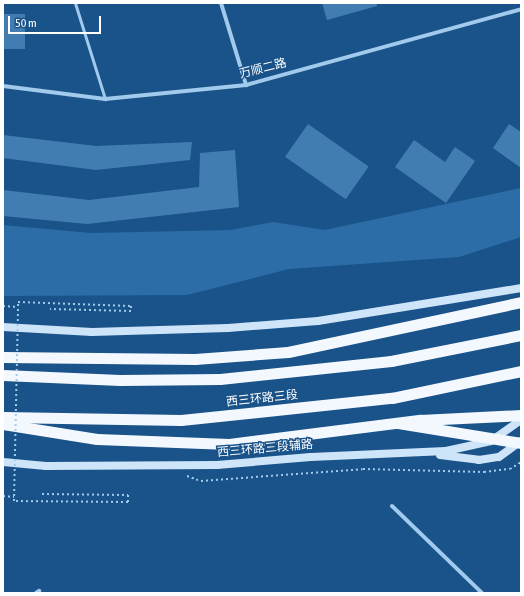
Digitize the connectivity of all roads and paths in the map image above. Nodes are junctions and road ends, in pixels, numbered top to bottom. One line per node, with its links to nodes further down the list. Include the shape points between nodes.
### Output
1 (75, 3): 6 (lane)
2 (221, 3): 4 (street)
3 (521, 9): 4 (street, 万顺二路)
4 (246, 85): 6 (street, 万顺二路)
5 (3, 86): 6 (street, 万顺二路)
6 (104, 99)
7 (521, 288): 12 (main road, via 318,321 228,328 92,332)
8 (521, 302): 14 (highway, via 383,329 288,352 195,359)
9 (3, 306): 10 (path)
10 (18, 307): 11 (path, bridge, via 18,302 130,306 131,311); 29 (path, bridge)
11 (50, 309)
12 (3, 328)
13 (521, 335): 16 (highway, 西三环路三段, via 391,361 220,379 120,380)
14 (3, 357)
15 (521, 371): 18 (highway, 西三环路三段, via 392,398 181,420)
16 (3, 375)
17 (521, 415): 20 (highway, bridge)
18 (3, 417)
19 (521, 420): 23 (main road, 西三环路三段辅路, via 491,441 475,446)
20 (398, 423): 21 (highway, via 229,444 97,439); 22 (highway, bridge)
21 (3, 424)
22 (521, 442): 23 (main road, via 499,457 479,460)
23 (422, 452): 24 (main road, 西三环路三段辅路, via 218,466 46,466)
24 (3, 462)
25 (521, 462): 26 (path, via 510,469 484,472 363,469 201,481)
26 (181, 474)
27 (42, 494): 29 (path, bridge, via 128,495 128,502 14,501)
28 (3, 496): 29 (path)
29 (14, 497)
30 (392, 506): 31 (street)
31 (482, 593)

